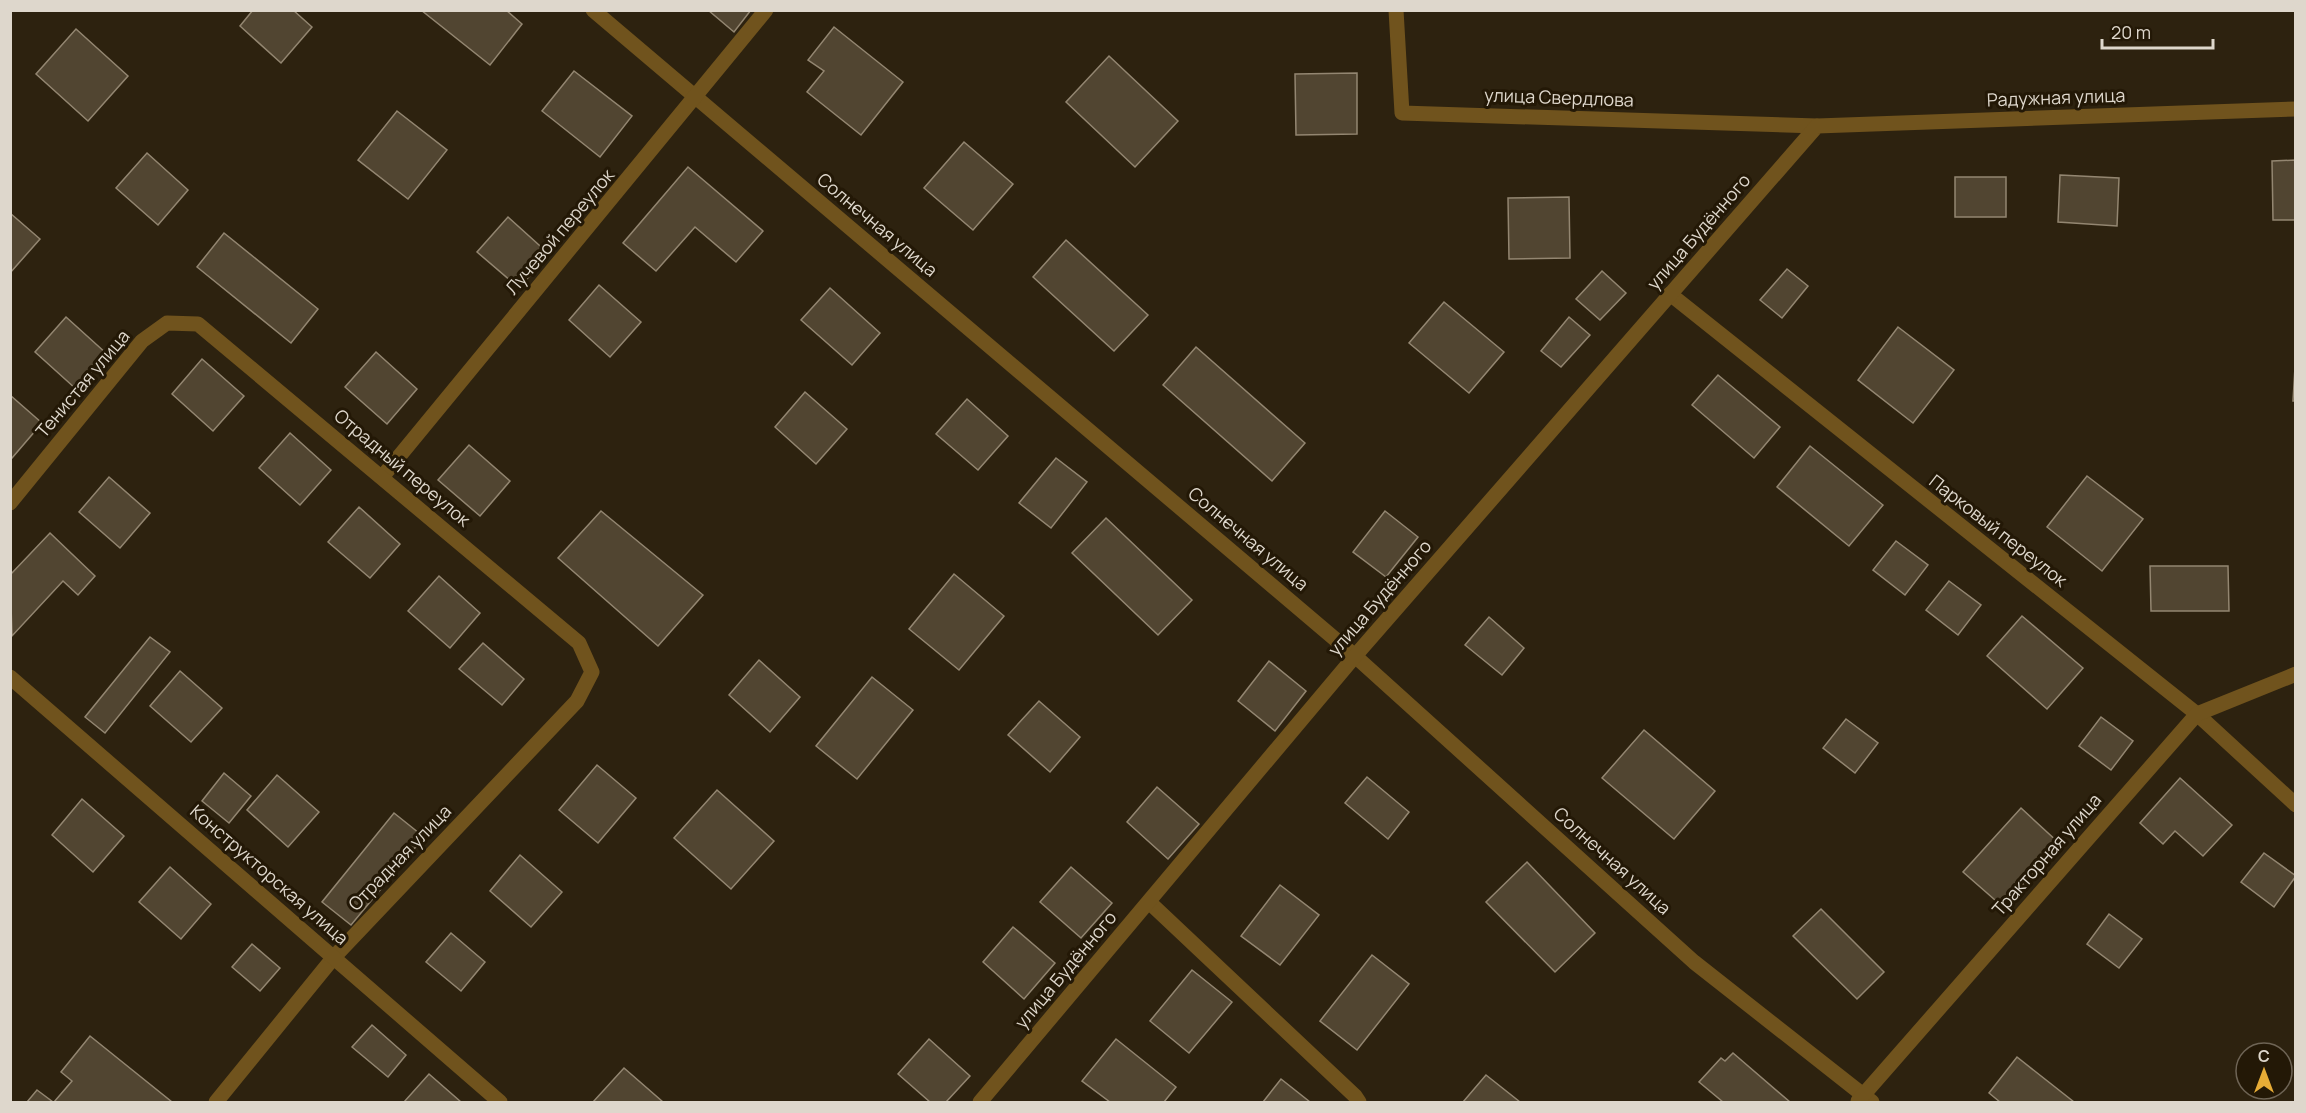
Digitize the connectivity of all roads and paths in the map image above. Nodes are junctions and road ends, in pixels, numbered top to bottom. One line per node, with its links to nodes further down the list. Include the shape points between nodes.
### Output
1 (593, 10): 4 (street, Солнечная улица)
2 (766, 10): 4 (street, Лучевой переулок)
3 (1396, 10): 6 (street, улица Свердлова, via 1402,112)
4 (697, 97): 9 (street, Лучевой переулок); 11 (street, Солнечная улица)
5 (2295, 109): 6 (street, Радужная улица)
6 (1817, 126): 7 (street, улица Будённого)
7 (1670, 294): 11 (street, улица Будённого); 15 (street, Парковый переулок)
8 (167, 323): 9 (street, Отрадный переулок, via 198,324); 10 (street, Тенистая улица, via 142,341)
9 (382, 476): 12 (street, Отрадный переулок, via 579,643)
10 (10, 502)
11 (1355, 656): 17 (street, улица Будённого); 19 (street, Солнечная улица, via 1694,962)
12 (592, 672): 18 (street, Отрадная улица, via 577,701)
13 (2295, 674): 15 (street, Тракторная улица)
14 (10, 677): 18 (street, Конструкторская улица)
15 (2198, 714): 16 (street, Парковый переулок); 19 (street, Тракторная улица)
16 (2295, 806)
17 (1149, 902): 22 (street, улица Будённого); 23 (street)
18 (334, 957): 20 (street, Отрадная улица); 21 (street, Конструкторская улица)
19 (1864, 1100)
20 (216, 1102)
21 (500, 1102)
22 (980, 1102)
23 (1359, 1102)

